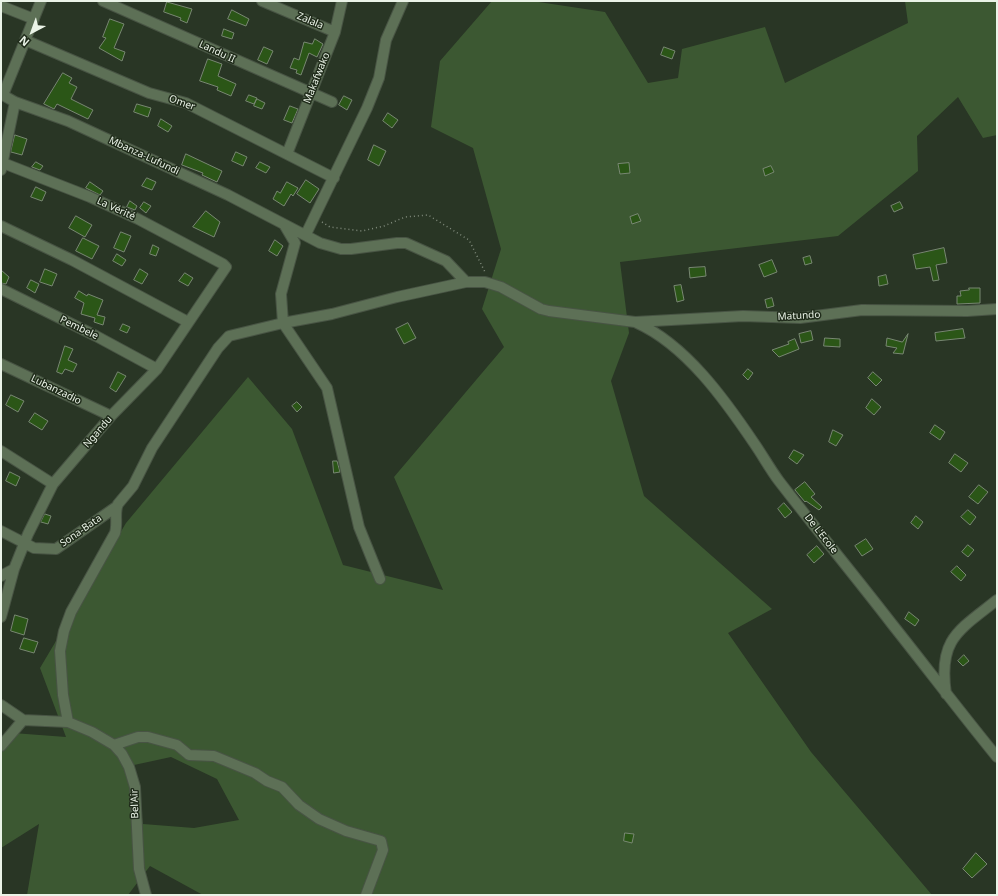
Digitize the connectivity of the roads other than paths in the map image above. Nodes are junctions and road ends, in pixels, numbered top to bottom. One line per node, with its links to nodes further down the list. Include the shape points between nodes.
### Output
1 (41, 1): 7 (street)
2 (103, 1): 10 (street, Landu II)
3 (262, 1): 8 (street, Zalala)
4 (342, 1): 8 (street, Makafwako)
5 (403, 1): 16 (street, via 386,40 379,78)
6 (1, 6): 7 (street)
7 (34, 19): 9 (street)
8 (335, 32): 10 (street, Makafwako)
9 (25, 40): 11 (street); 14 (street, Omer, via 149,93 186,103)
10 (311, 94): 13 (street, Landu II); 14 (street, Makafwako)
11 (2, 95): 12 (street, Mbanza-Lufundi)
12 (15, 102): 15 (street); 17 (street, Mbanza-Lufundi, via 68,121 228,195)
13 (332, 102)
14 (287, 154): 16 (street, Omer)
15 (2, 167): 20 (street, La Vérité, via 124,213)
16 (334, 178): 19 (street)
17 (284, 225): 19 (street, Mbanza-Lufundi); 26 (street, via 295,243 281,294)
18 (1, 226): 24 (street, via 72,260)
19 (306, 234): 21 (street, Mbanza-Lufundi, via 320,243 341,249 397,243 414,246 446,261)
20 (225, 265): 24 (street, Ngandu, via 225,269)
21 (466, 282): 25 (street, Matundo, via 485,282 511,291 541,309); 26 (street, Matundo)
22 (1, 289): 28 (street, Pembele)
23 (997, 309): 25 (street, Matundo, via 862,310 800,318 743,316)
24 (188, 322): 28 (street, Ngandu)
25 (636, 322): 42 (street, De L'Ecole, via 669,343 704,377 754,442 778,480)
26 (283, 323): 32 (street, Sona-Bata, via 229,336 223,341 152,448 133,486); 37 (street, via 327,388 359,527)
27 (1, 364): 29 (street, Lubanzadio)
28 (156, 369): 29 (street, Ngandu)
29 (111, 416): 31 (street, Ngandu)
30 (1, 451): 31 (street)
31 (53, 484): 34 (street, Ngandu)
32 (116, 507): 34 (street, Sona-Bata, via 56,549 38,549); 45 (street, via 115,533 71,612 64,631 60,651)
33 (1, 531): 34 (street, Sona-Bata)
34 (24, 545): 35 (street, Ngandu)
35 (14, 569): 36 (street); 39 (street, Ngandu)
36 (1, 576)
37 (380, 579)
38 (1, 582): 39 (street)
39 (9, 590): 41 (street, Ngandu)
40 (997, 600): 42 (street, via 957,632 950,644 943,665)
41 (1, 617)
42 (946, 695): 48 (street, De L'Ecole)
43 (1, 705): 44 (street)
44 (23, 720): 45 (street); 47 (street)
45 (68, 722): 46 (street, Bel'Air)
46 (114, 745): 49 (street, Bel'Air, via 129,767 135,786 139,869); 50 (street, via 138,737 148,737 177,745 189,755 214,756 282,787 299,805 319,819 346,831 381,841 383,850)
47 (1, 746)
48 (997, 757)
49 (146, 895)
50 (366, 895)

